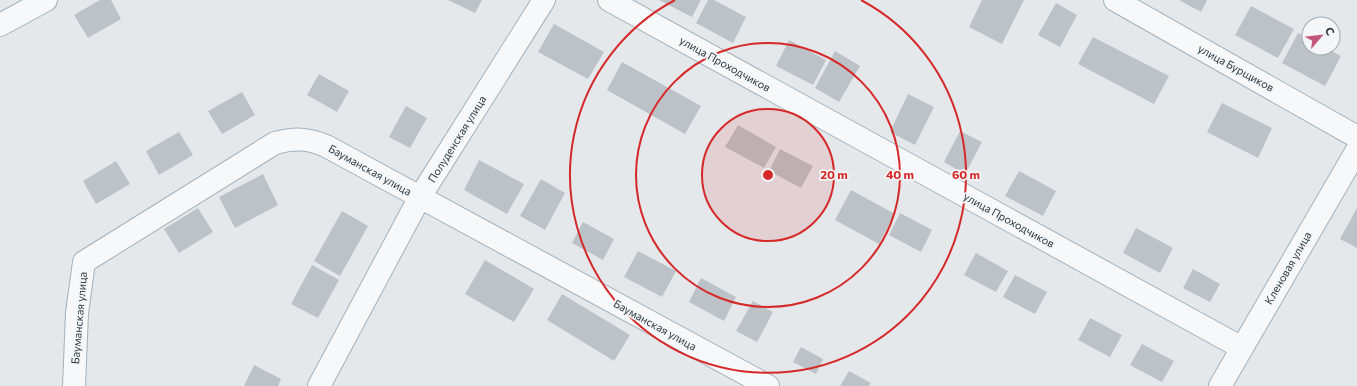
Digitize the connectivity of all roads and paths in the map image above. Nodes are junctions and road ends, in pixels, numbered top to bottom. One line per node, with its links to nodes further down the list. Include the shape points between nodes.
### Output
1 (46, 0): 5 (street)
2 (544, 0): 8 (street, Полуденская улица)
3 (609, 0): 9 (street, улица Проходчиков)
4 (1115, 0): 6 (street, улица Бурщиков)
5 (0, 25)
6 (1357, 137)
7 (1357, 150): 9 (street, Кленовая улица)
8 (420, 197): 10 (street, Бауманская улица, via 315,141 304,139 275,143 84,262 77,314); 11 (street, Полуденская улица); 12 (street, Бауманская улица)
9 (1242, 348): 13 (street, Кленовая улица)
10 (74, 386)
11 (319, 386)
12 (768, 386)
13 (1220, 386)

